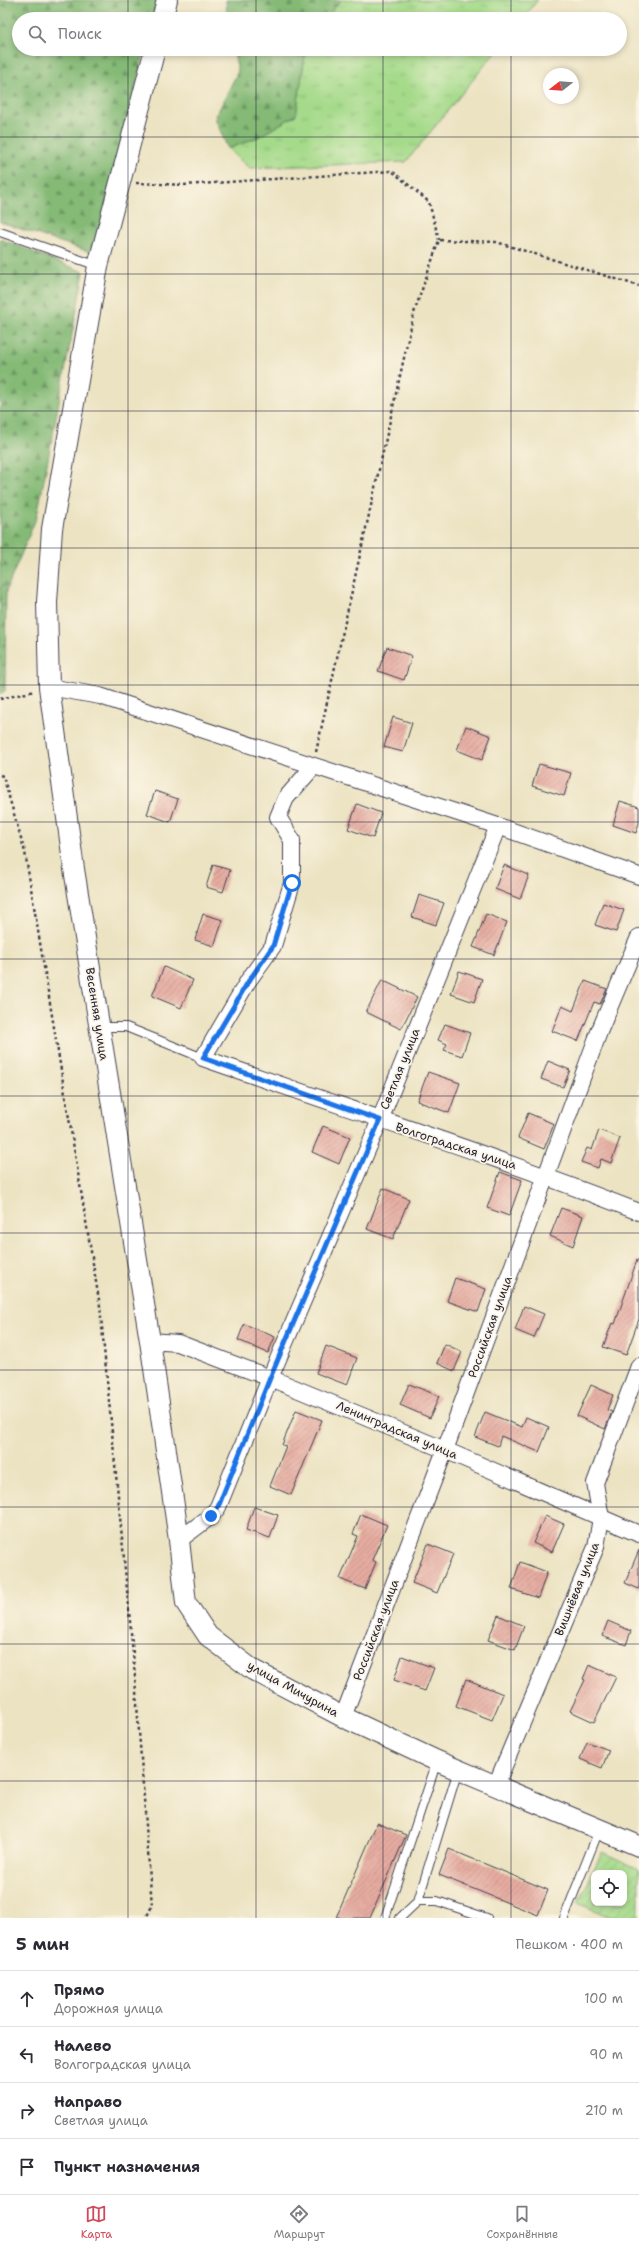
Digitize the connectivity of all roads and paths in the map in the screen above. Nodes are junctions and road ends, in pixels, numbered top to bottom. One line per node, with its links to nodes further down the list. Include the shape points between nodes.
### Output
1 (167, 0): 2 (street)
2 (164, 12)
3 (153, 56): 4 (street, Весенняя улица)
4 (120, 182): 6 (path, via 184,185 392,171 429,202); 7 (street, Весенняя улица)
5 (0, 232): 7 (lane)
6 (439, 240): 8 (path, via 496,242); 11 (path, via 414,313)
7 (98, 266): 9 (street, Весенняя улица, via 52,529 47,602)
8 (639, 286)
9 (49, 687): 10 (path); 11 (street, via 100,696); 17 (street, Весенняя улица)
10 (0, 699)
11 (313, 767): 14 (street); 18 (street, via 286,798 278,817 292,840 292,883 273,946 248,982)
12 (0, 771): 13 (path)
13 (1, 776): 37 (path, via 25,852 100,1306 136,1695 152,1906)
14 (498, 826): 15 (street); 19 (street, Светлая улица)
15 (639, 876)
16 (639, 937): 20 (street, Российская улица, via 599,1032)
17 (99, 1027): 18 (lane, via 126,1027); 22 (street, Весенняя улица)
18 (203, 1058): 19 (street, Волгоградская улица)
19 (380, 1120): 20 (street, Волгоградская улица); 24 (street, Светлая улица)
20 (545, 1175): 21 (street, Волгоградская улица); 25 (street, Российская улица)
21 (639, 1212)
22 (150, 1341): 24 (street, Ленинградская улица, via 178,1344); 28 (street, улица Мичурина)
23 (639, 1366): 26 (street, Вишнёвая улица, via 595,1483)
24 (270, 1378): 25 (street, Ленинградская улица); 28 (street, Светлая улица, via 218,1507 211,1516)
25 (445, 1450): 26 (street, Ленинградская улица); 29 (street, Российская улица)
26 (601, 1518): 27 (street, Ленинградская улица); 32 (street, Вишнёвая улица, via 596,1547)
27 (639, 1534)
28 (179, 1540): 29 (street, улица Мичурина, via 186,1602 208,1636 254,1670)
29 (343, 1717): 30 (street, улица Мичурина)
30 (437, 1761): 31 (street, улица Мичурина); 38 (lane)
31 (458, 1770): 32 (street, улица Мичурина); 35 (lane)
32 (496, 1785): 33 (street, улица Мичурина)
33 (600, 1829): 34 (street, улица Мичурина); 42 (lane)
34 (639, 1846)
35 (418, 1901): 36 (lane); 41 (lane, via 437,1901)
36 (409, 1910): 39 (lane); 40 (lane)
37 (146, 1918)
38 (385, 1918)
39 (400, 1918)
40 (412, 1918)
41 (487, 1918)
42 (564, 1918)

